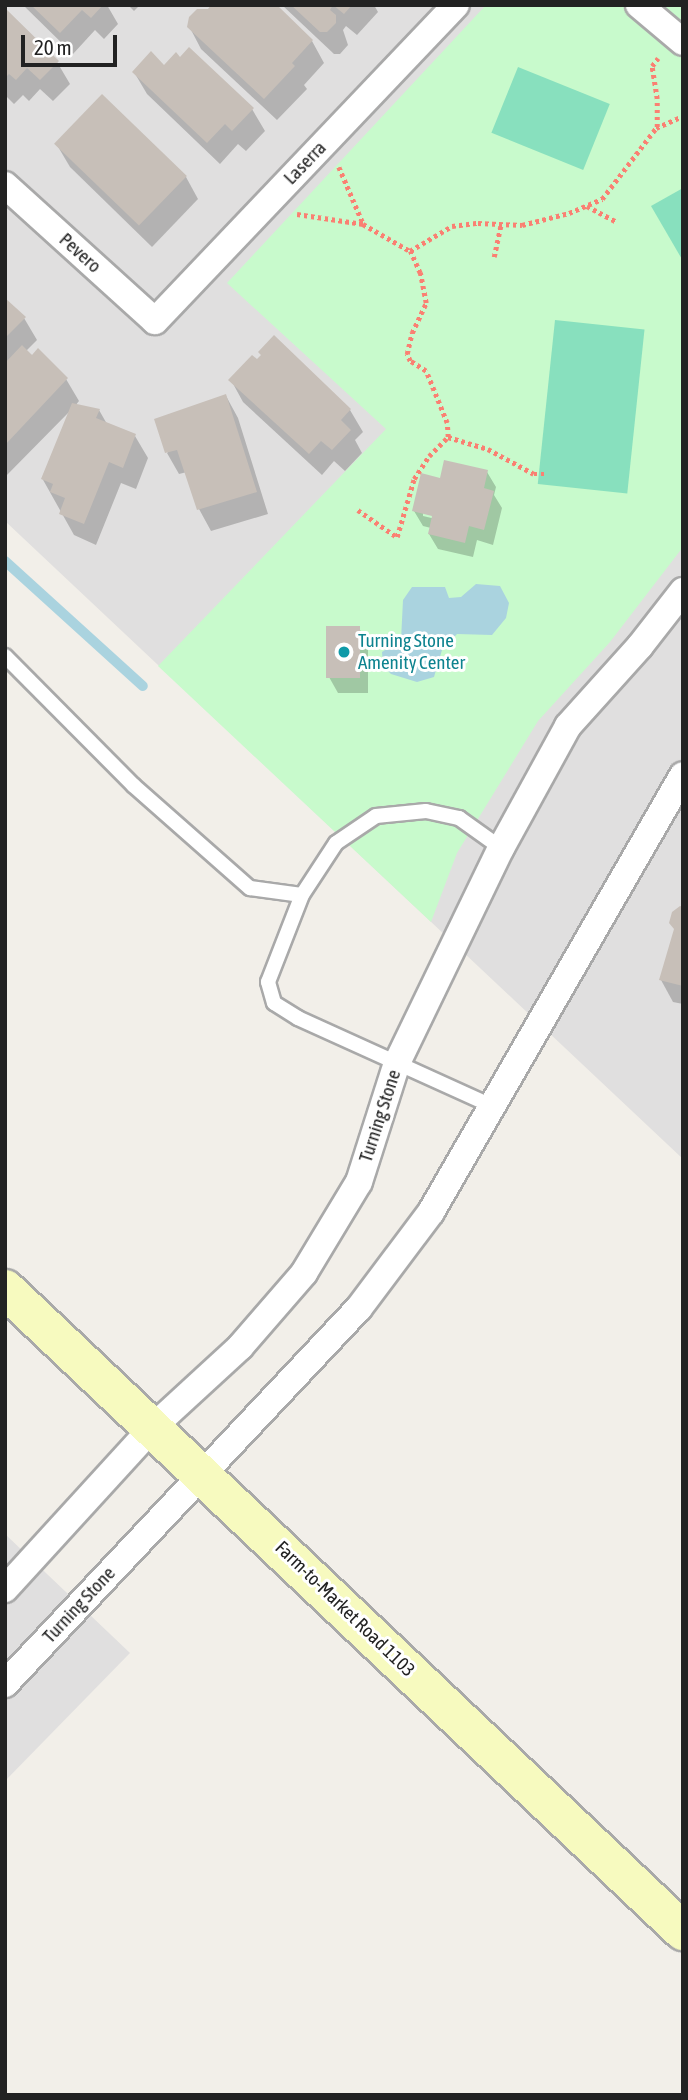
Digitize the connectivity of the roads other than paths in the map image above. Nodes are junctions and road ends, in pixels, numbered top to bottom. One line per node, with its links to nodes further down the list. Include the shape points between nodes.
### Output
1 (456, 5): 5 (street, Laserra)
2 (639, 5): 3 (street)
3 (679, 38)
4 (5, 185): 5 (street, Pevero)
5 (155, 321)
6 (683, 591): 9 (street, Turning Stone, via 568,726)
7 (5, 656): 10 (lane, via 133,785 250,888)
8 (683, 775): 12 (street, Turning Stone)
9 (501, 848): 10 (lane, via 459,818 426,811 376,816 336,843); 11 (street, Turning Stone)
10 (302, 895): 11 (lane, via 268,982 274,1003)
11 (397, 1063): 12 (lane); 14 (street, Turning Stone, via 359,1182 304,1273 240,1347)
12 (492, 1106): 15 (street, Turning Stone, via 431,1212 359,1308)
13 (5, 1289): 14 (main road, Farm-to-Market Road 1103)
14 (152, 1429): 15 (main road, Farm-to-Market Road 1103); 16 (street, Turning Stone)
15 (202, 1474): 17 (street, Turning Stone); 18 (main road, Farm-to-Market Road 1103)
16 (5, 1589)
17 (5, 1684)
18 (683, 1931)

